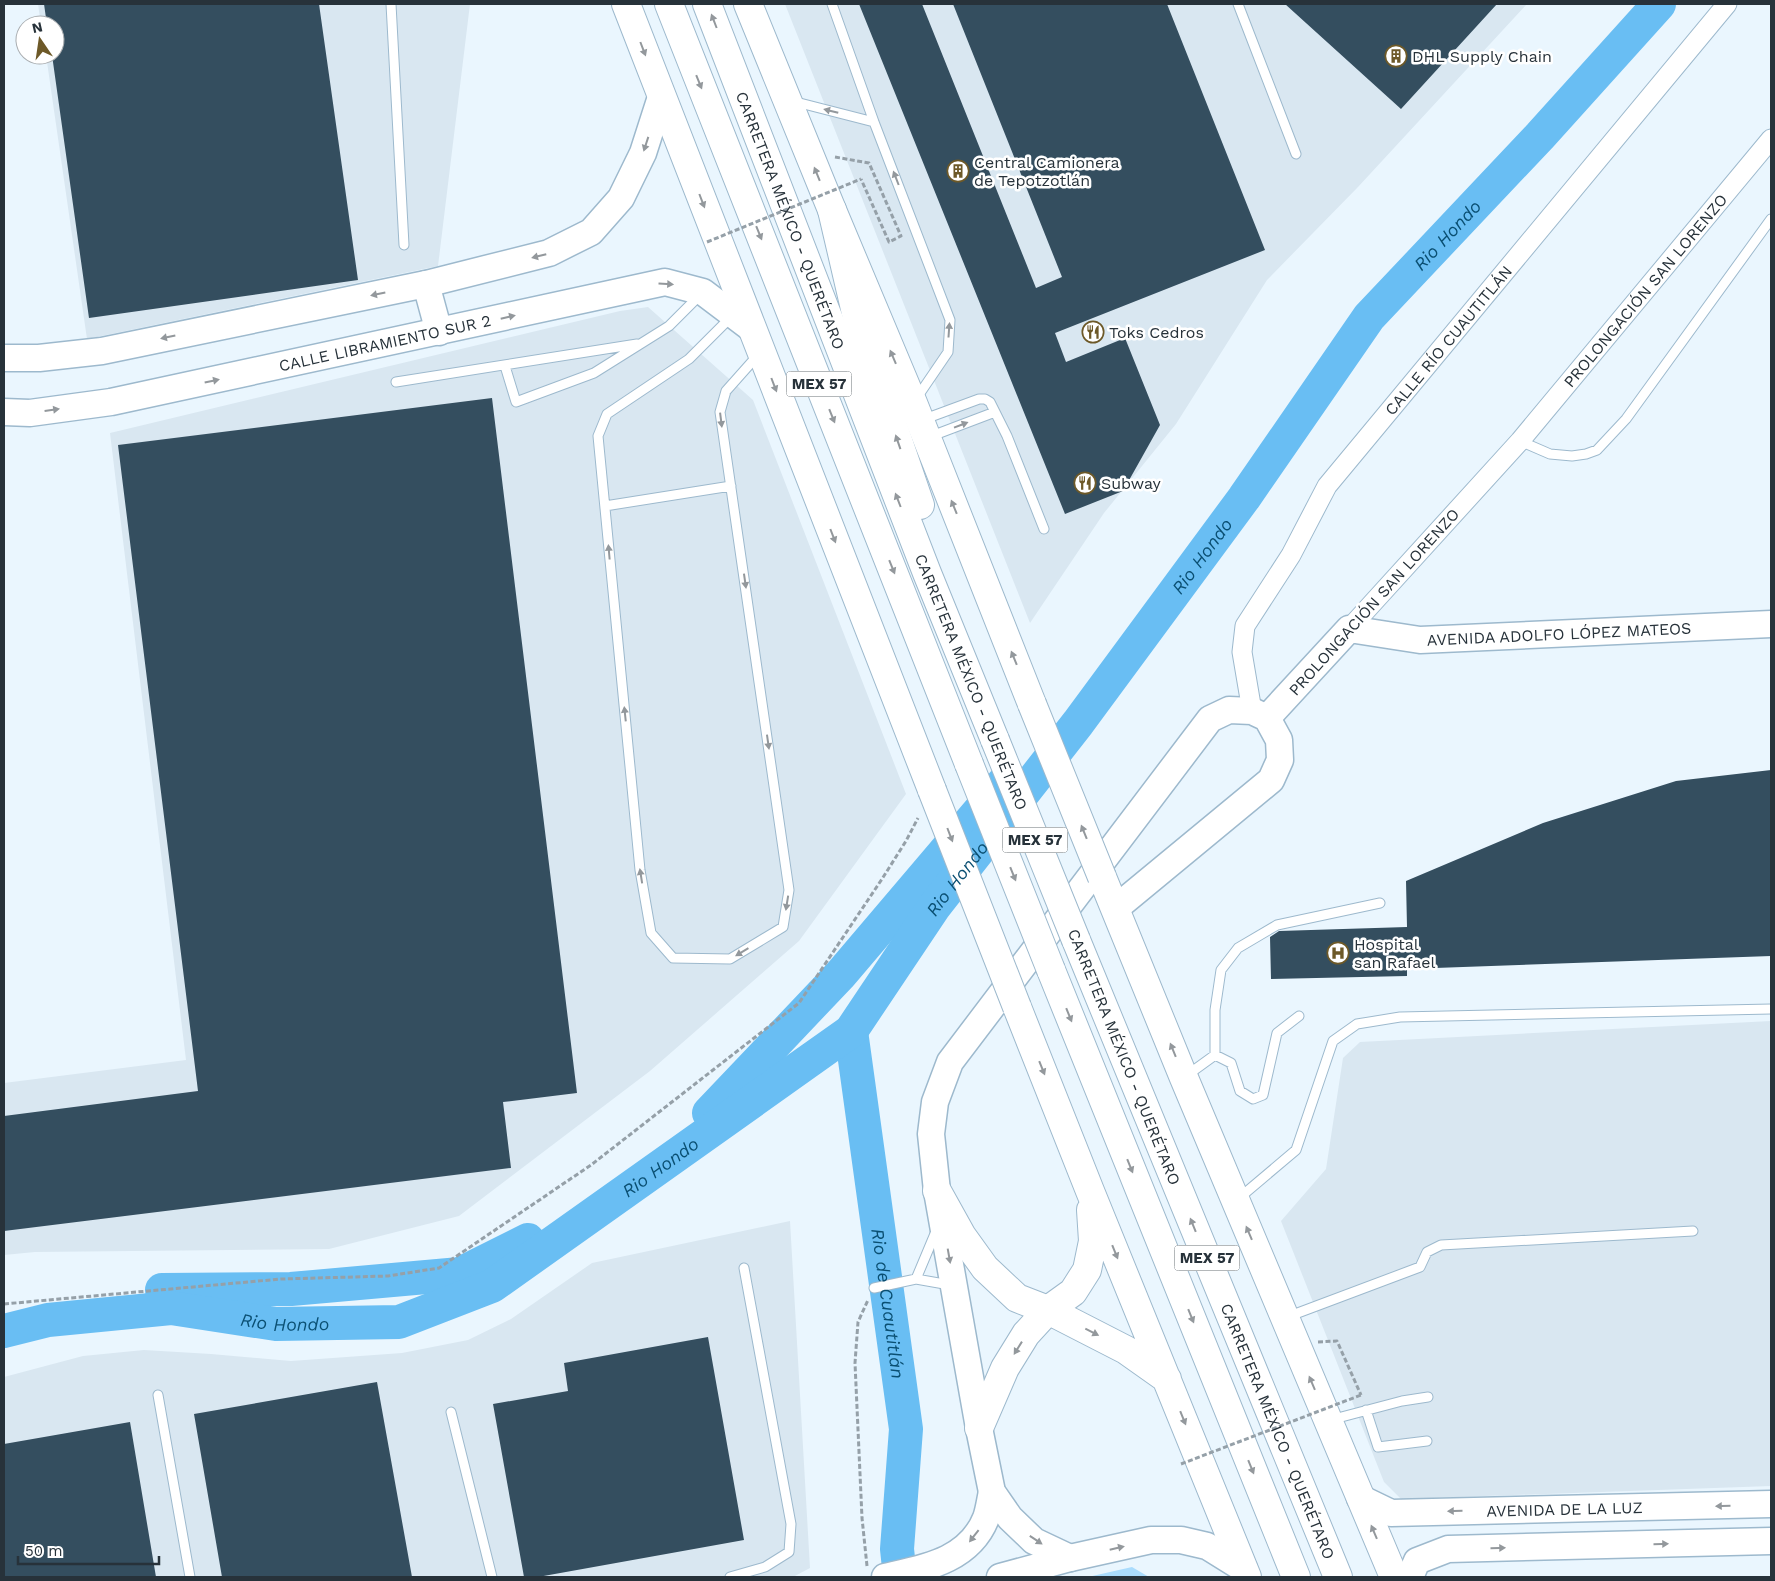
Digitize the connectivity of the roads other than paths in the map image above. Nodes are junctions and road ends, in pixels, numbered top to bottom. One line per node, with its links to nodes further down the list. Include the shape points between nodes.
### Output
1 (391, 4): 16 (lane)
2 (626, 4): 9 (main road, one-way to 9)
3 (668, 4): 71 (main road, CARRETERA MÉXICO - QUERÉTARO / MEX 57, one-way to 71, bridge)
4 (707, 4): 32 (main road, CARRETERA MÉXICO - QUERÉTARO / MEX 57, one-way to 4)
5 (748, 4): 10 (main road)
6 (832, 4): 11 (lane)
7 (1238, 4): 13 (lane)
8 (1727, 4): 35 (street, CALLE RÍO CUAUTITLÁN, via 1327,486 1291,555 1245,626 1242,652)
9 (661, 97): 17 (main road, one-way to 17, via 643,153 621,198 591,232 549,253); 20 (main road, one-way to 20)
10 (787, 99): 11 (lane, one-way to 10); 14 (main road, one-way to 10)
11 (874, 122): 27 (lane, one-way to 11, via 948,352 950,320)
12 (1771, 139): 28 (street, PROLONGACIÓN SAN LORENZO)
13 (1296, 154)
14 (832, 210): 27 (main road, one-way to 14); 32 (main road, one-way to 14, via 927,527 858,326)
15 (1771, 219): 28 (lane, via 1626,419 1597,450 1572,456 1550,454)
16 (404, 245)
17 (426, 284): 19 (main road); 22 (main road, one-way to 22, via 102,351)
18 (703, 292): 19 (main road, CALLE LIBRAMIENTO SUR 2, one-way to 18, via 665,282); 20 (main road, CALLE LIBRAMIENTO SUR 2); 21 (lane, via 669,326)
19 (439, 332): 25 (main road, CALLE LIBRAMIENTO SUR 2, one-way to 19, via 30,413 111,402)
20 (749, 332): 29 (lane, one-way to 29, via 720,412); 30 (lane, via 689,359 607,414 598,436); 42 (main road, one-way to 42, bridge)
21 (642, 344): 23 (lane); 23 (lane, via 594,373 516,402)
22 (4, 358)
23 (506, 366): 24 (lane)
24 (396, 382)
25 (4, 412)
26 (995, 412): 27 (lane, one-way to 26); 27 (lane, via 990,402 979,399); 31 (lane)
27 (920, 421): 37 (main road, one-way to 27, bridge)
28 (1520, 441): 34 (street, PROLONGACIÓN SAN LORENZO)
29 (731, 486): 30 (lane); 30 (lane, one-way to 30, via 789,890 784,927 730,959 673,958 651,933 640,870)
30 (605, 506)
31 (1044, 529)
32 (927, 573): 72 (main road, CARRETERA MÉXICO - QUERÉTARO / MEX 57, one-way to 32, bridge)
33 (1771, 624): 34 (main road, AVENIDA ADOLFO LÓPEZ MATEOS, via 1420,640)
34 (1349, 629): 35 (main road, PROLONGACIÓN SAN LORENZO)
35 (1260, 715): 37 (main road, via 1279,740 1280,760 1271,780); 44 (main road, via 1229,710 1210,719 950,1062 935,1102 931,1134)
36 (1380, 903): 40 (lane, via 1277,925 1238,948 1222,970 1215,1010)
37 (1116, 908): 41 (main road, one-way to 37)
38 (1771, 1009): 43 (lane, via 1400,1017 1357,1024 1333,1040 1296,1150)
39 (1299, 1016): 40 (lane, via 1277,1033 1263,1095 1254,1099 1240,1091 1231,1063)
40 (1215, 1055): 41 (lane)
41 (1184, 1078): 43 (main road)
42 (1090, 1191): 50 (main road, via 1093,1241 1087,1270 1073,1292); 52 (main road, one-way to 52)
43 (1236, 1201): 51 (main road, one-way to 43)
44 (940, 1204): 47 (lane); 48 (main road, one-way to 48); 50 (main road, via 985,1268 1016,1298)
45 (1693, 1231): 51 (lane, via 1441,1245 1427,1252 1420,1267)
46 (744, 1268): 69 (lane, via 792,1524 789,1552 765,1567)
47 (916, 1279): 48 (lane); 49 (lane)
48 (954, 1285): 58 (main road)
49 (874, 1288)
50 (1048, 1310): 52 (main road, one-way to 52, via 1126,1350); 58 (main road, one-way to 58, via 1026,1334 1005,1368)
51 (1284, 1318): 57 (main road, one-way to 51)
52 (1167, 1379): 66 (main road, one-way to 66)
53 (158, 1395): 67 (lane)
54 (1428, 1397): 55 (lane)
55 (1366, 1410): 57 (lane); 59 (lane, via 1378,1447)
56 (451, 1412): 68 (lane)
57 (1327, 1420): 61 (main road)
58 (979, 1428): 60 (main road)
59 (1427, 1441)
60 (992, 1492): 64 (main road, one-way to 64, via 1010,1518 1034,1541); 65 (main road, one-way to 65, via 986,1518 975,1538 952,1558 924,1568)
61 (1360, 1498): 62 (main road, AVENIDA DE LA LUZ, one-way to 61, via 1391,1513); 73 (main road, one-way to 61)
62 (1771, 1504)
63 (1771, 1541): 74 (main road, one-way to 63, via 1417,1561 1448,1549)
64 (1070, 1558): 66 (main road, one-way to 66, via 1151,1540 1181,1540 1207,1546); 70 (main road)
65 (876, 1572)
66 (1245, 1573)
67 (190, 1577)
68 (492, 1577)
69 (730, 1577)
70 (1000, 1577)
71 (1296, 1577)
72 (1338, 1577)
73 (1394, 1577)
74 (1410, 1577)

